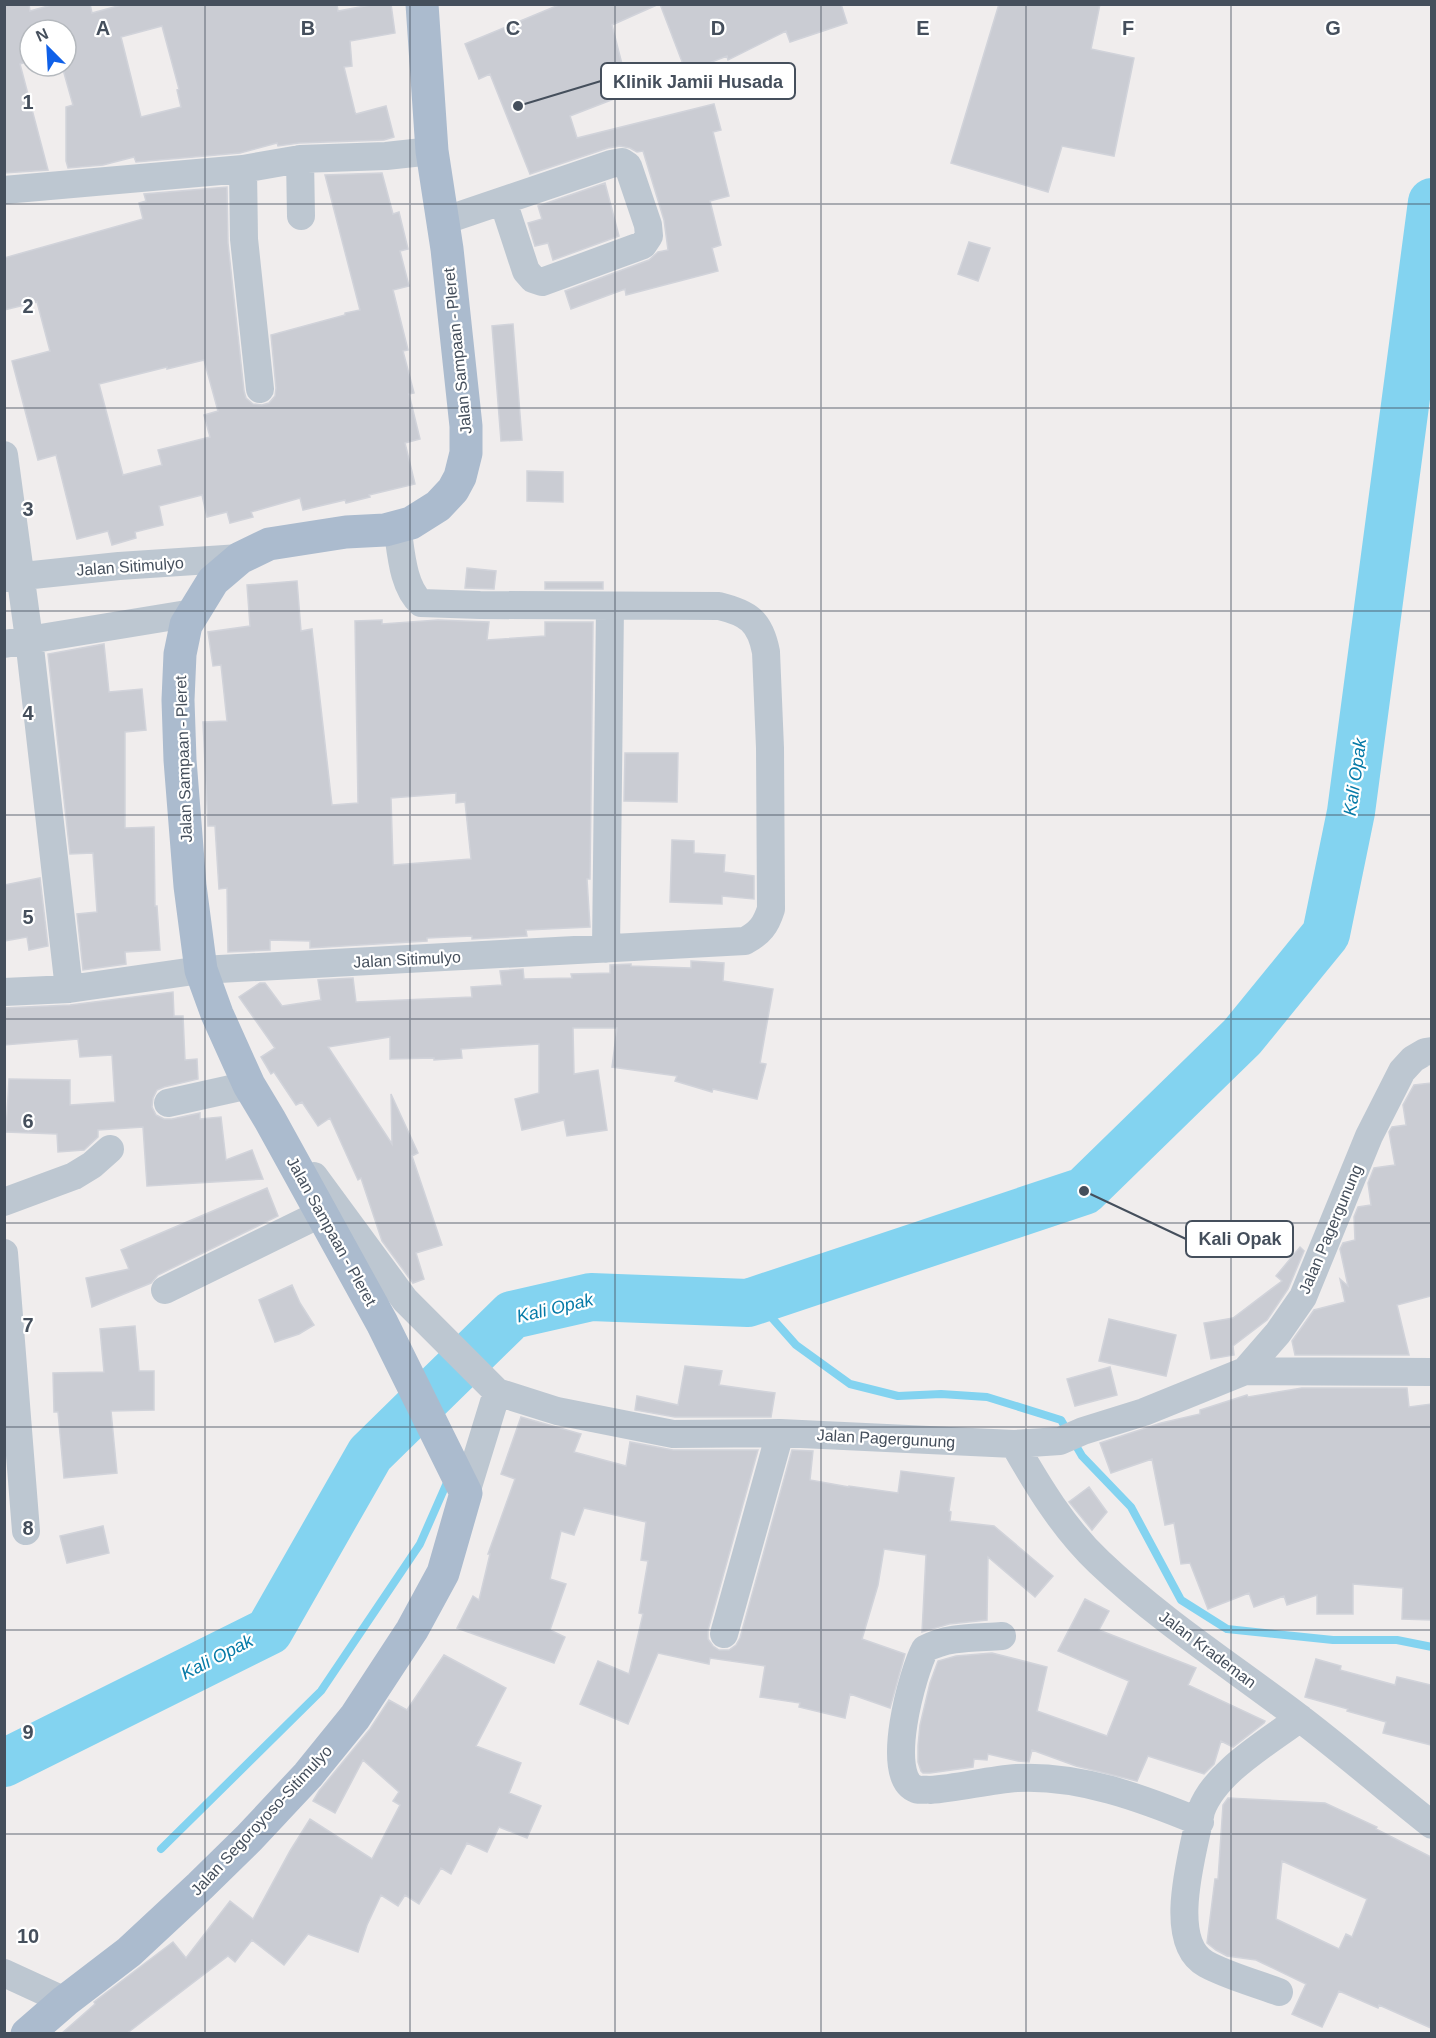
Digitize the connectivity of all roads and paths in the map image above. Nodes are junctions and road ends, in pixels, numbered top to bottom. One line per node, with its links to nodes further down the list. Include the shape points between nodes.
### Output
1 (422, 4): 2 (main road, Jalan Sampaan - Pleret)
2 (432, 151): 3 (street); 8 (main road, Jalan Sampaan - Pleret)
3 (300, 159): 4 (street); 7 (street)
4 (243, 169): 5 (street); 9 (street, via 244,239)
5 (4, 190)
6 (503, 201): 6 (street, via 622,162 628,166 649,236 643,245 542,282 532,279 526,271); 8 (street)
7 (302, 216)
8 (443, 221): 11 (main road, Jalan Sampaan - Pleret, via 466,453 460,477 438,506 411,523)
9 (260, 388)
10 (4, 455): 13 (street)
11 (396, 526): 12 (main road, Jalan Sampaan - Pleret, via 269,544); 14 (street, via 406,575 421,603)
12 (240, 558): 13 (street, Jalan Sitimulyo); 15 (main road, Jalan Sampaan - Pleret, via 213,581)
13 (13, 577): 16 (street)
14 (610, 606): 17 (street); 17 (street, Jalan Sitimulyo, via 727,608 749,616 763,638 770,748 771,909 767,923 745,941)
15 (193, 613): 16 (street); 18 (main road, Jalan Sampaan - Pleret, via 186,625 180,654 178,700 190,886)
16 (17, 642): 19 (street)
17 (606, 949): 18 (street, Jalan Sitimulyo)
18 (201, 970): 19 (street, Jalan Sitimulyo); 22 (main road, Jalan Sampaan - Pleret)
19 (69, 989): 20 (street, Jalan Sitimulyo)
20 (4, 992)
21 (1431, 1051): 30 (street, Jalan Pagergunung, via 1413,1059 1402,1071 1369,1136 1303,1297 1278,1334)
22 (249, 1085): 23 (street); 24 (main road, Jalan Sampaan - Pleret)
23 (168, 1104)
24 (270, 1120): 27 (main road, Jalan Sampaan - Pleret); 32 (street, Jalan Pagergunung, via 405,1300)
25 (110, 1149): 26 (street, via 74,1176)
26 (4, 1202)
27 (321, 1213): 29 (street); 35 (main road, Jalan Sampaan - Pleret, via 382,1323)
28 (4, 1253): 36 (street)
29 (165, 1290)
30 (1245, 1371): 31 (street); 34 (street, Jalan Pagergunung, via 1144,1412 1071,1436)
31 (1431, 1371)
32 (488, 1384): 33 (street, Jalan Pagergunung, via 557,1411 673,1434); 35 (street, Jalan Segoroyoso-Sitimulyo)
33 (780, 1433): 34 (street, Jalan Pagergunung); 37 (street)
34 (1014, 1444): 39 (street, Jalan Krademan, via 1038,1485 1098,1561 1178,1629)
35 (466, 1493): 44 (main road, Jalan Segoroyoso-Sitimulyo, via 443,1574 355,1718 308,1775 200,1886 129,1952)
36 (26, 1531)
37 (724, 1634)
38 (1002, 1636): 40 (street, via 949,1640 925,1648 904,1715 900,1765 908,1783 916,1790 930,1790 1016,1778 1065,1780 1150,1802)
39 (1300, 1718): 40 (street, via 1216,1784 1205,1800); 41 (street, Jalan Krademan)
40 (1200, 1822): 43 (street, via 1185,1886 1185,1930 1194,1955 1205,1964)
41 (1431, 1825)
42 (4, 1973): 44 (street)
43 (1279, 1992)
44 (65, 2001): 45 (main road, Jalan Segoroyoso-Sitimulyo)
45 (27, 2034)

